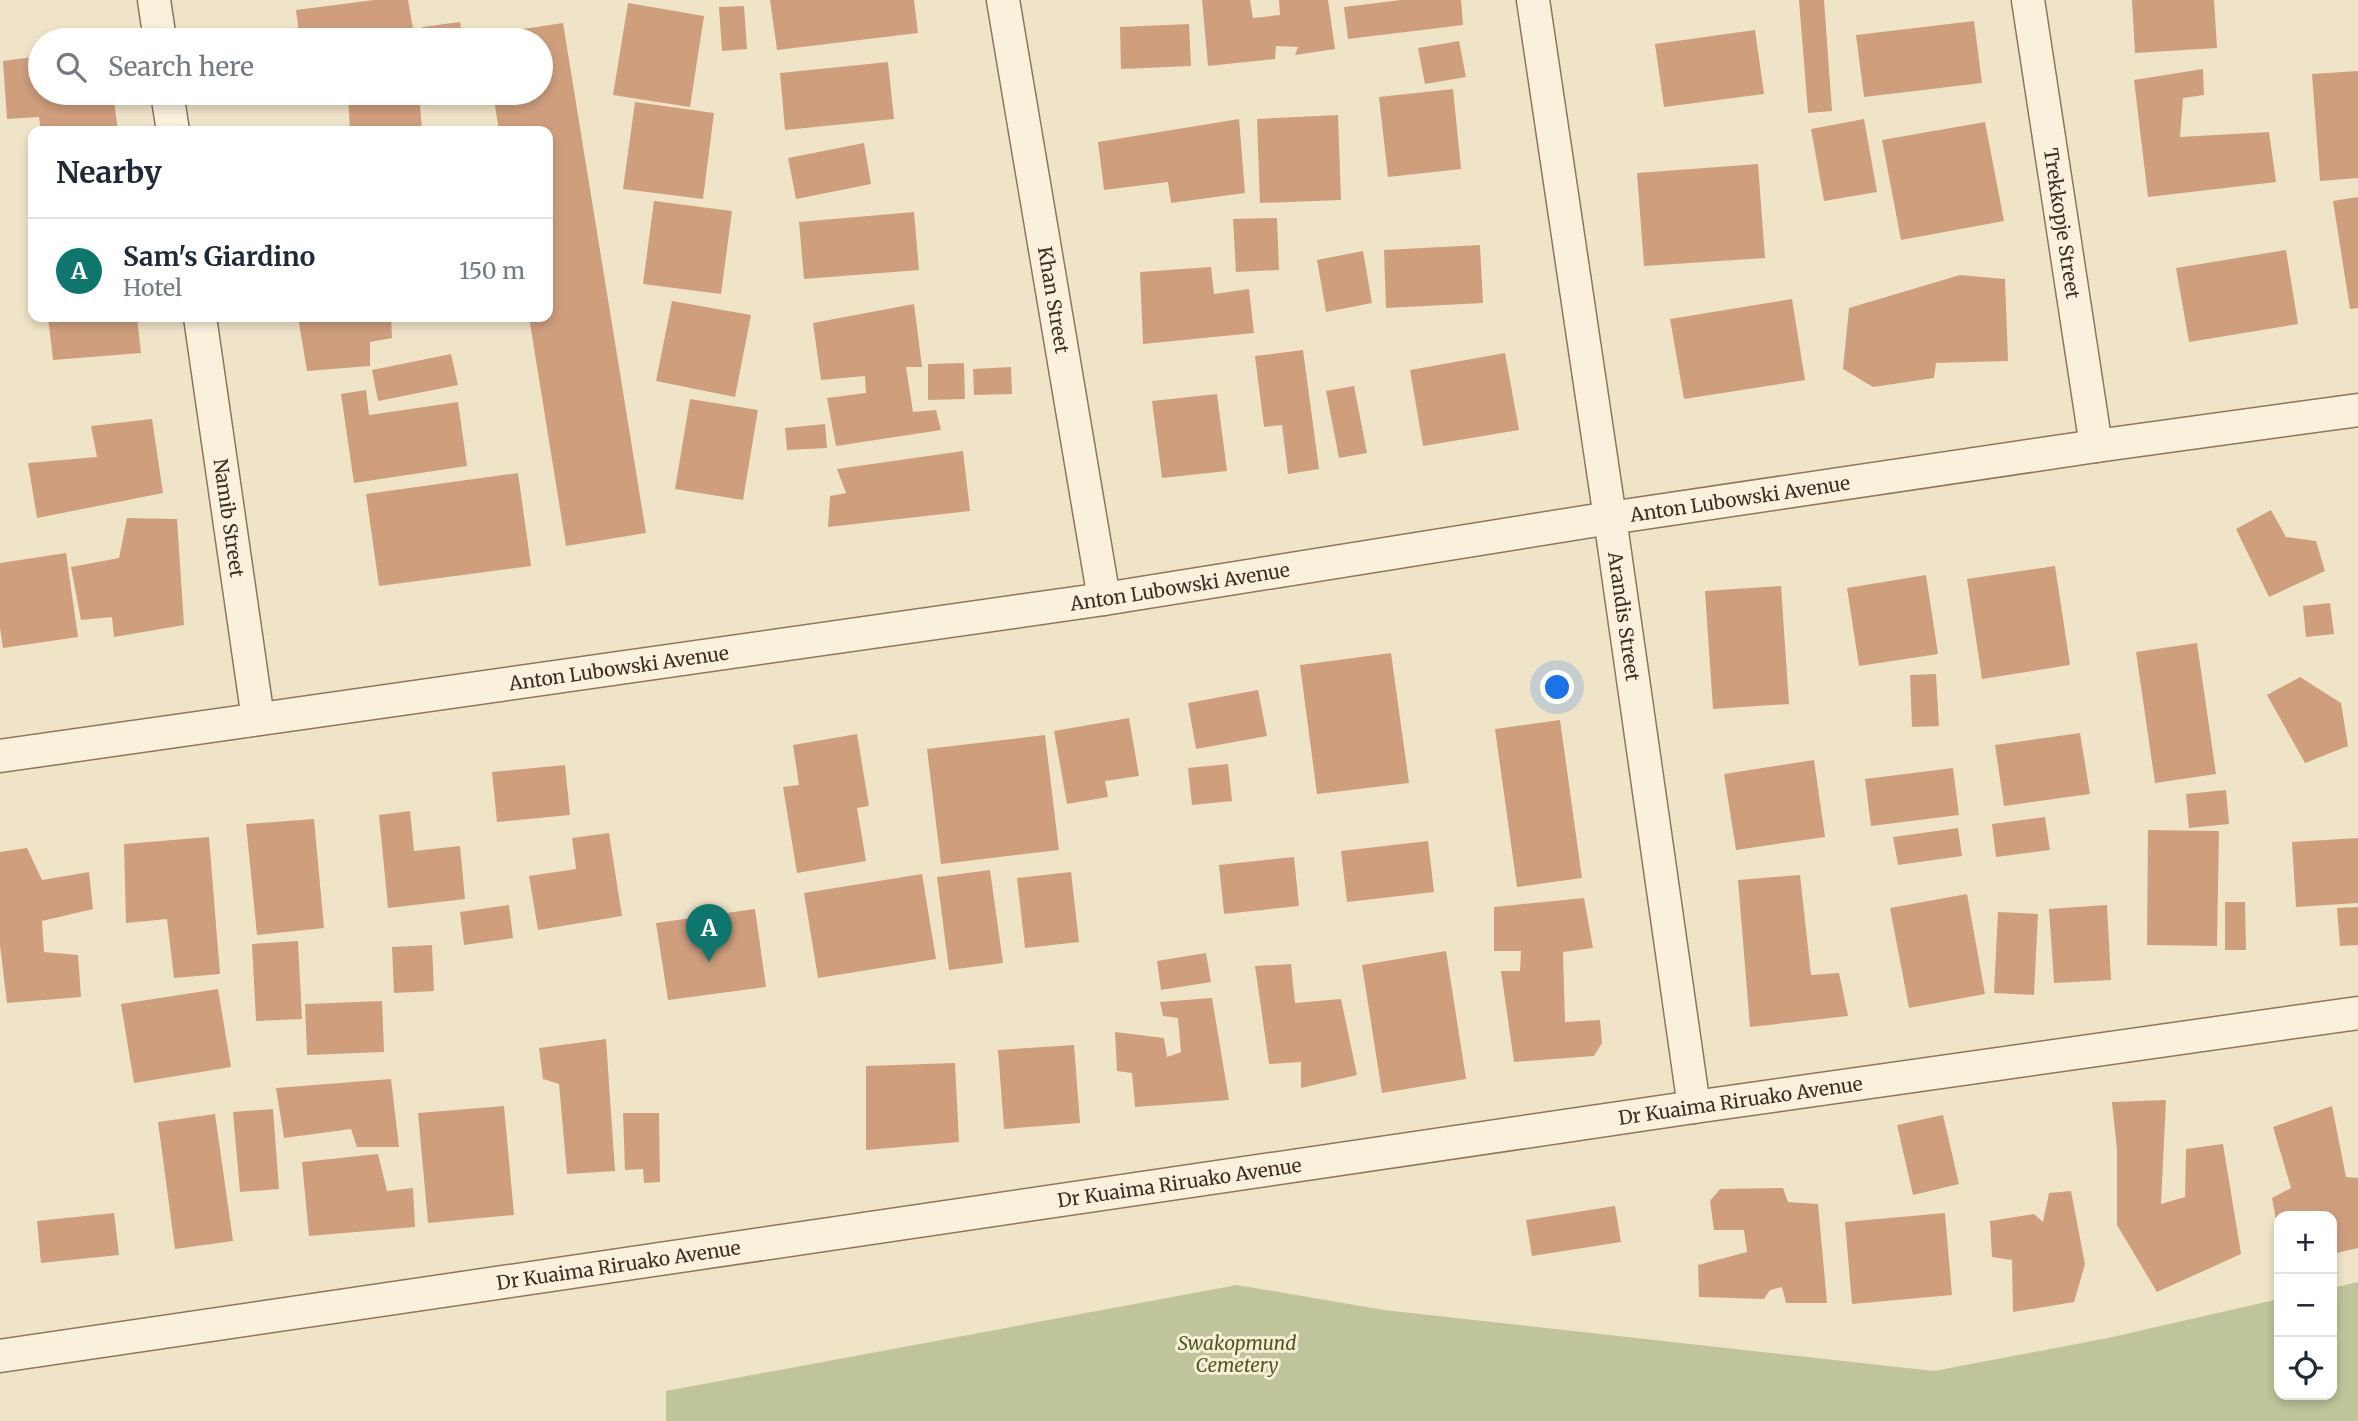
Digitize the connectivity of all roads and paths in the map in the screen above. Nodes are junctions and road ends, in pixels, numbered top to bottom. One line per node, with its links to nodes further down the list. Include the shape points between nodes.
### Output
1 (154, 0): 5 (street)
2 (1003, 0): 12 (street, Khan Street)
3 (1533, 0): 11 (street, Arandis Street)
4 (2028, 0): 10 (street, Trekkopje Street)
5 (158, 28)
6 (169, 105): 7 (street)
7 (172, 126)
8 (201, 322): 13 (street, Namib Street)
9 (2358, 410): 10 (street, Anton Lubowski Avenue)
10 (2096, 446): 11 (street, Anton Lubowski Avenue)
11 (1611, 518): 12 (street, Anton Lubowski Avenue); 16 (street, Arandis Street)
12 (1104, 599): 13 (street, Anton Lubowski Avenue)
13 (258, 719): 14 (street, Anton Lubowski Avenue)
14 (0, 756)
15 (2358, 1013): 16 (street, Dr Kuaima Riruako Avenue)
16 (1694, 1107): 17 (street, Dr Kuaima Riruako Avenue)
17 (0, 1356)

